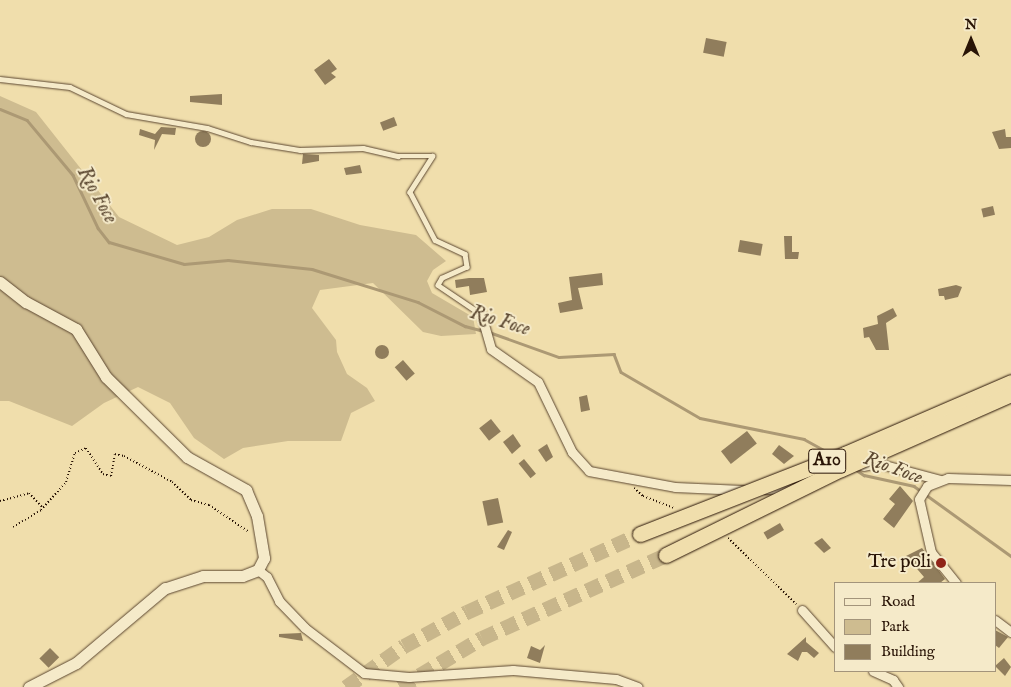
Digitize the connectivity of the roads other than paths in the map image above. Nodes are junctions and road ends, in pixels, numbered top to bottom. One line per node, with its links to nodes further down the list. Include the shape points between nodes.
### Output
1 (0, 79): 3 (lane, via 70,87 126,114 207,128 251,142 300,150 363,148 398,156 434,156 410,192 435,240 464,254 467,267 442,278 438,286)
2 (0, 282): 10 (main road, via 26,302 76,329 106,377 180,451 205,470 227,476 246,490 257,516 263,550)
3 (481, 314): 6 (street, via 492,349 538,382 572,452 589,471 601,476 620,474 675,487 716,491 799,488 830,482 869,463)
4 (1011, 382): 8 (highway, A10, bridge, via 831,460)
5 (1011, 394): 9 (highway, A10, bridge, via 841,470)
6 (940, 480): 7 (street); 11 (street, via 927,486 919,499 931,552)
7 (1011, 480)
8 (640, 534)
9 (666, 555)
10 (258, 570): 17 (main road, via 242,576 193,578 165,588 76,663); 18 (street, via 267,577 279,601 305,628 364,673 409,677 513,670 616,679)
11 (955, 582)
12 (802, 610): 15 (street)
13 (996, 621): 14 (street)
14 (1011, 632)
15 (834, 646)
16 (875, 672): 19 (street, via 893,680)
17 (29, 687)
18 (638, 687)
19 (898, 687)

